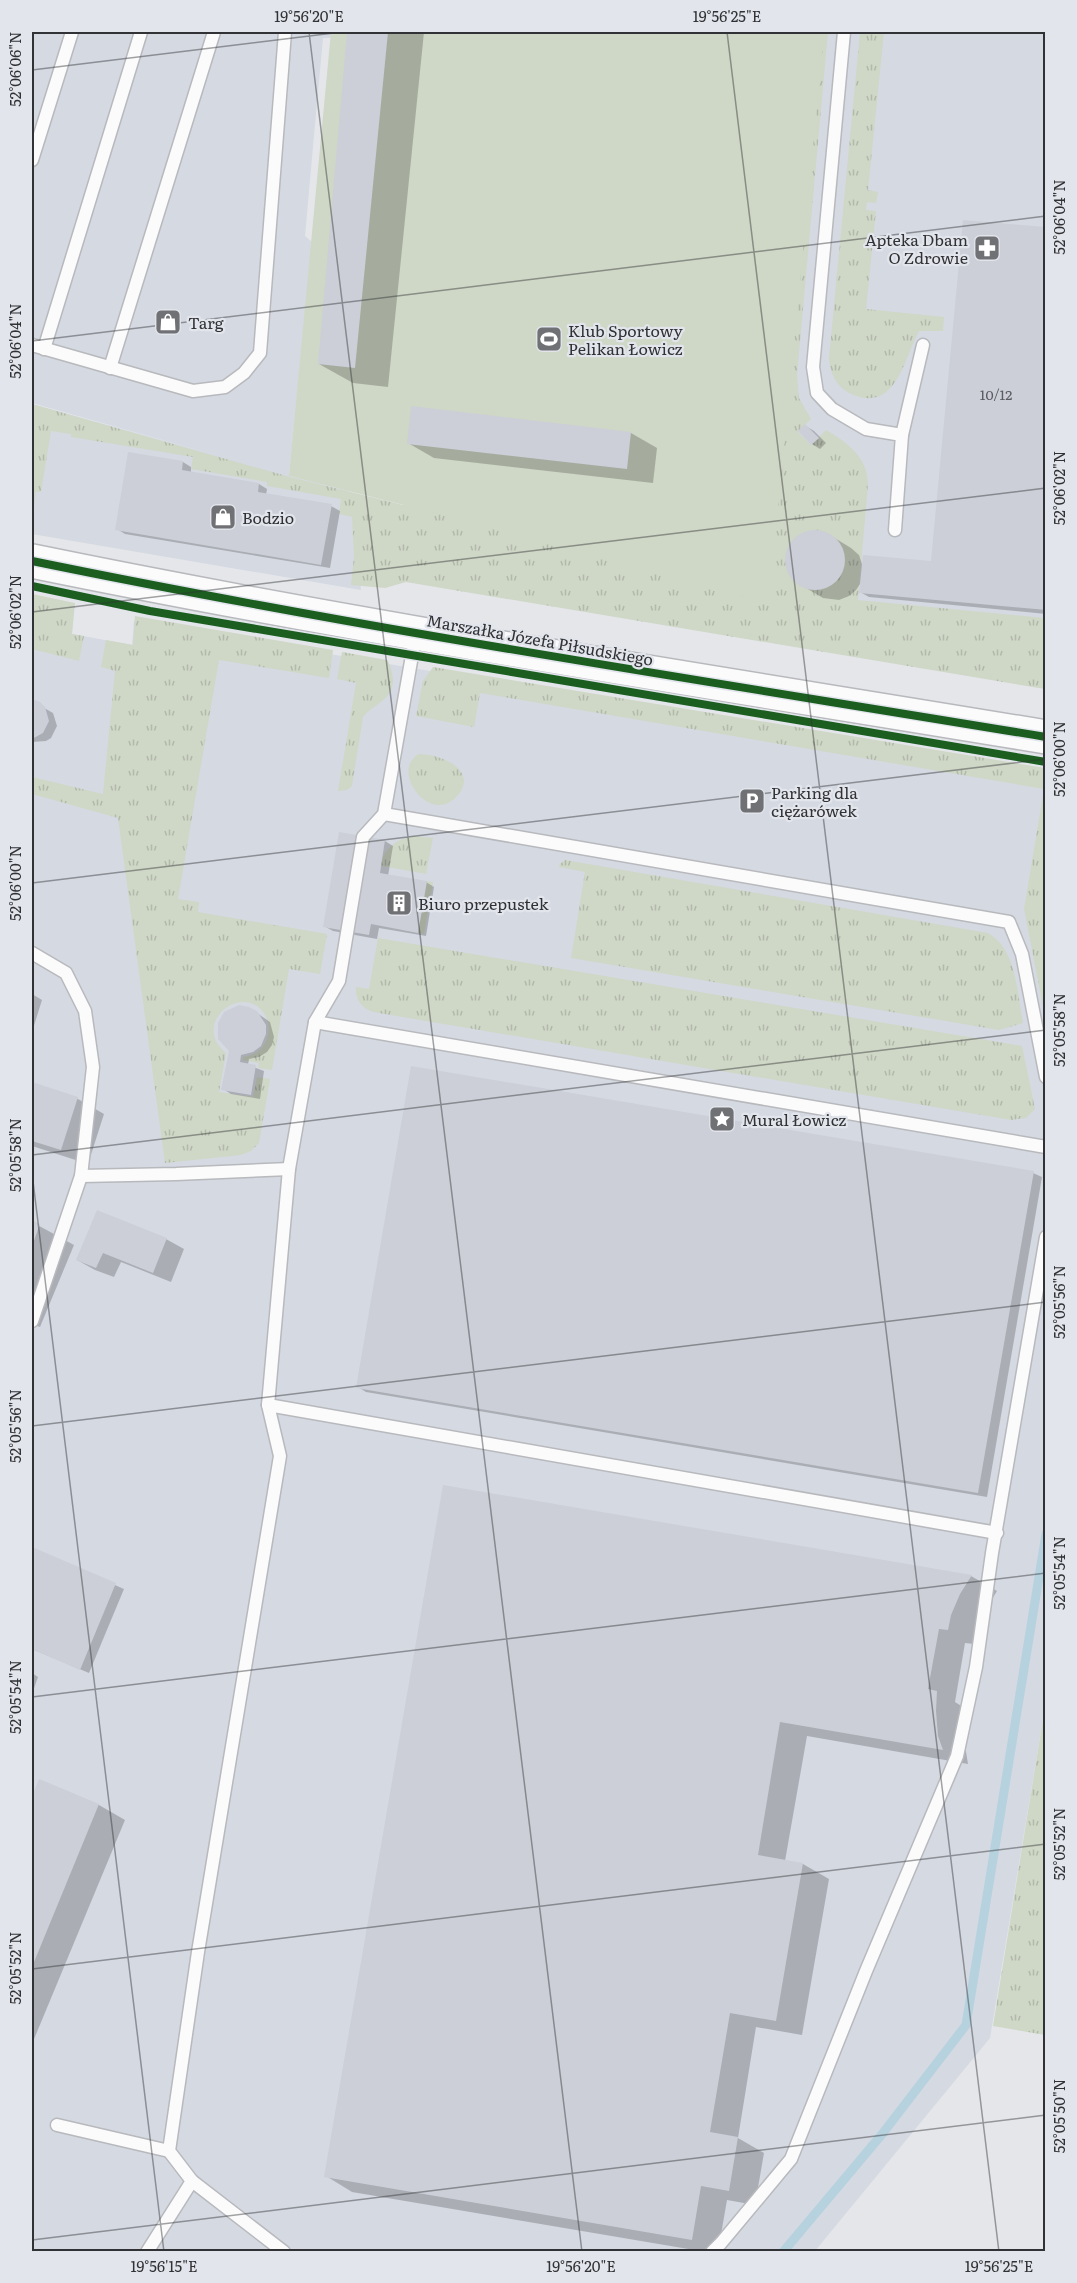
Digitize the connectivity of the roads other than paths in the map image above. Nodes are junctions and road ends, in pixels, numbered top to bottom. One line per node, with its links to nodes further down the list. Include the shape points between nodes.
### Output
1 (72, 32): 6 (lane)
2 (141, 32): 8 (lane)
3 (214, 32): 9 (lane)
4 (285, 32): 9 (lane, via 260,354 244,374 225,387 193,391)
5 (844, 32): 10 (lane, via 813,367 816,393 832,409 866,429)
6 (32, 160)
7 (923, 345): 10 (lane)
8 (38, 347): 9 (lane)
9 (110, 368)
10 (902, 435): 11 (lane)
11 (895, 530)
12 (32, 561): 13 (street, Marszałka Józefa Piłsudskiego, via 145,585)
13 (417, 632): 14 (street, Marszałka Józefa Piłsudskiego); 15 (lane)
14 (1046, 737)
15 (384, 814): 17 (lane, via 363,837 339,981); 18 (lane, via 1009,922 1022,954)
16 (32, 953): 21 (lane, via 66,973 85,1011 93,1067)
17 (315, 1022): 19 (lane); 20 (lane)
18 (1046, 1077)
19 (1046, 1147)
20 (289, 1169): 21 (lane); 24 (lane)
21 (81, 1176): 23 (lane)
22 (1046, 1237): 25 (lane)
23 (32, 1321)
24 (268, 1405): 25 (lane); 27 (lane, via 280,1456)
25 (997, 1533): 31 (lane, via 957,1756 791,2158)
26 (57, 2125): 27 (lane)
27 (169, 2151): 28 (lane)
28 (192, 2181): 29 (lane); 30 (lane)
29 (147, 2252)
30 (284, 2252)
31 (712, 2252)

